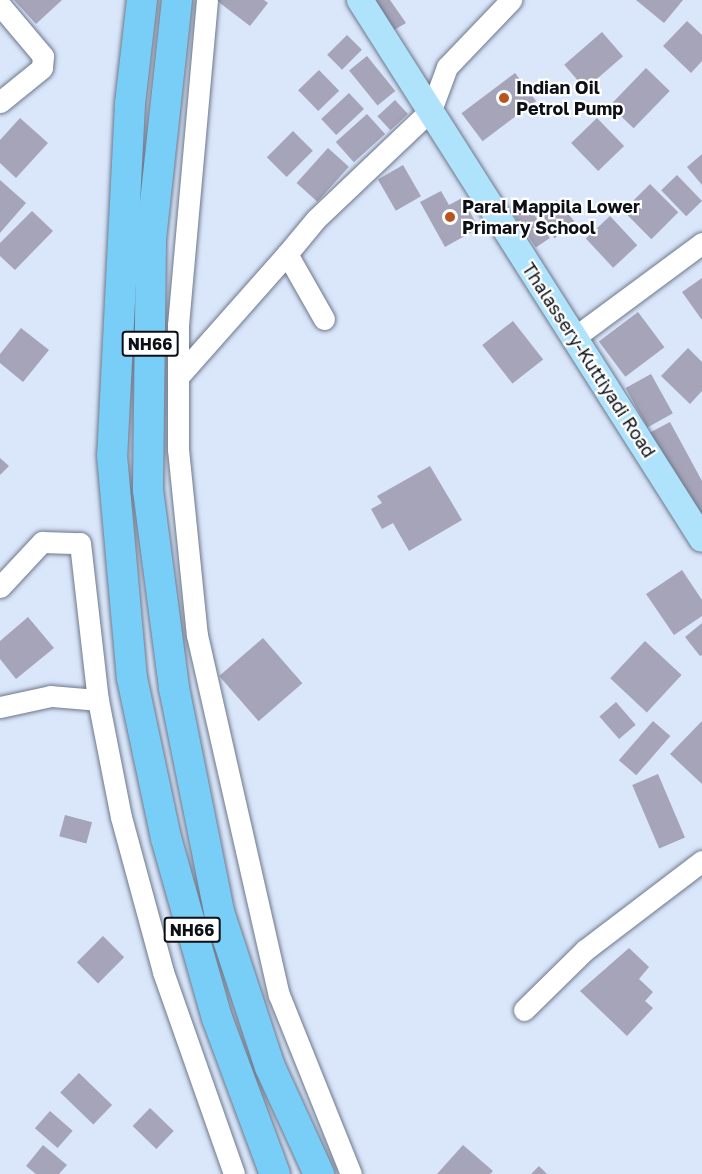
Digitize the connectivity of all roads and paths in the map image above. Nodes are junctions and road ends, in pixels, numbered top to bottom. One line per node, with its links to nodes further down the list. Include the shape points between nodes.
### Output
1 (142, 0): 21 (highway, NH66, via 130,104 112,455 132,678 166,838 214,1007)
2 (177, 0): 22 (highway, NH66, via 151,241 148,490 174,688 219,912 270,1066)
3 (207, 0): 13 (street)
4 (360, 0): 8 (main road, Thalassery-Kuttiyadi Road)
5 (511, 0): 8 (street, via 447,67)
6 (0, 5): 7 (street, via 43,56 42,68)
7 (0, 102)
8 (431, 110): 10 (street, via 316,219); 12 (main road, Thalassery-Kuttiyadi Road)
9 (702, 243): 12 (street)
10 (287, 254): 11 (street); 13 (street)
11 (324, 319)
12 (574, 337): 14 (main road, Thalassery-Kuttiyadi Road)
13 (178, 377): 23 (street, via 177,449 197,635 233,809 279,995)
14 (700, 530)
15 (0, 587): 16 (street, via 42,542 80,543)
16 (98, 700): 17 (street, via 51,696); 20 (street, via 121,817 163,972)
17 (0, 707)
18 (702, 861): 19 (street, via 585,950)
19 (524, 1010)
20 (234, 1174)
21 (275, 1174)
22 (319, 1174)
23 (351, 1174)

